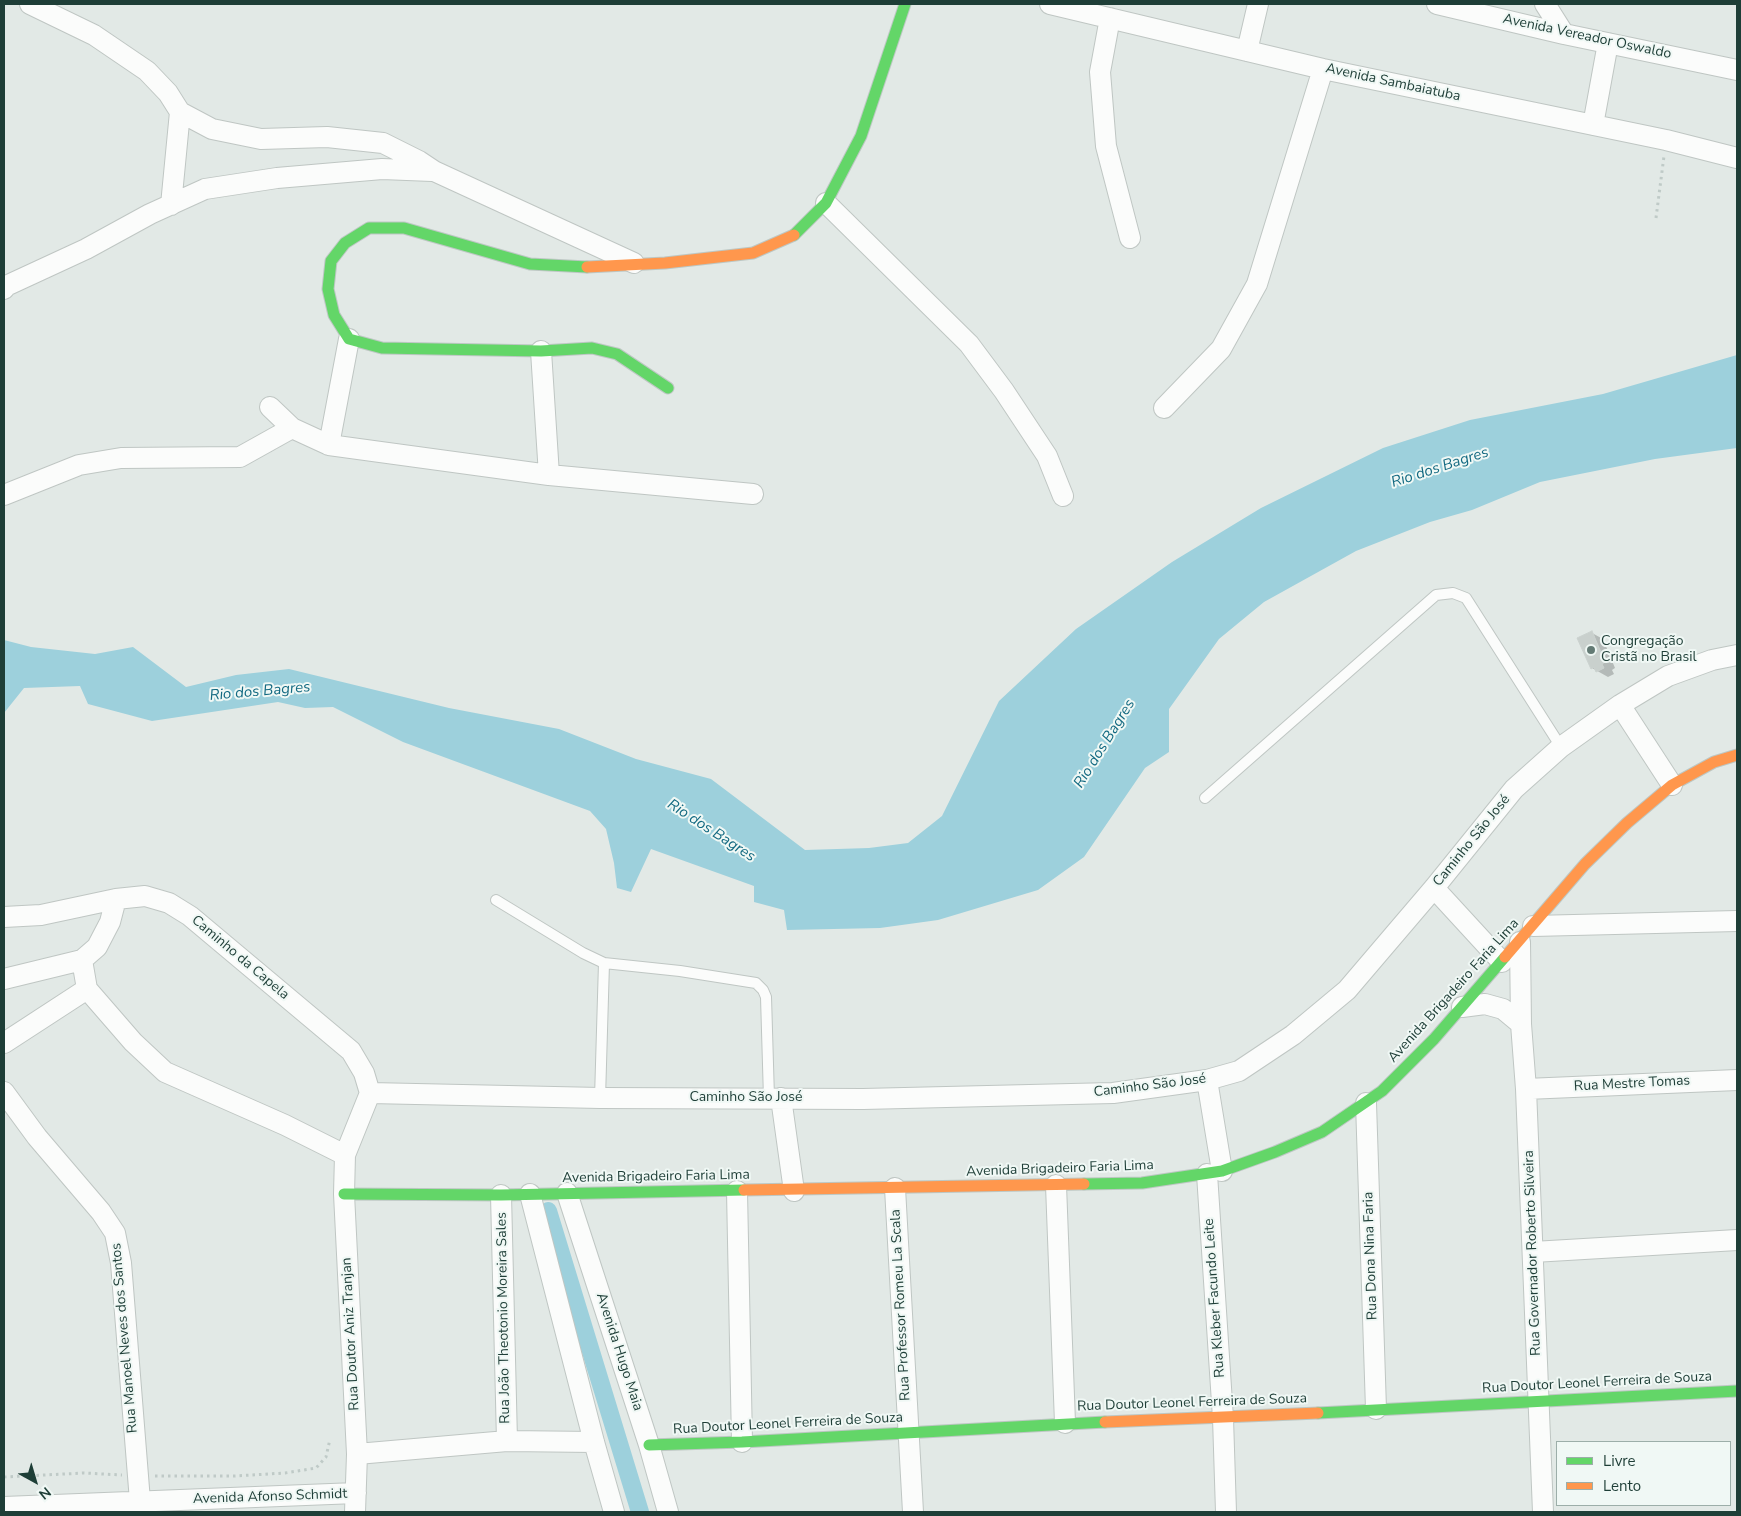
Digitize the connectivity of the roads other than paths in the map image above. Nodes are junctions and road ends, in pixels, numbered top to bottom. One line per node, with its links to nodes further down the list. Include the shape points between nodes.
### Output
1 (30, 4): 13 (street, via 94,35 148,70)
2 (905, 4): 17 (street, via 861,136)
3 (1050, 4): 7 (street, Avenida Sambaiatuba)
4 (1258, 4): 10 (street)
5 (1436, 4): 8 (street, Avenida Vereador Oswaldo)
6 (1545, 4): 8 (street)
7 (1110, 18): 10 (street, Avenida Sambaiatuba); 19 (street, via 1100,72 1106,146)
8 (1564, 34): 9 (street, Avenida Vereador Oswaldo)
9 (1608, 43): 12 (street, Avenida Vereador Oswaldo); 14 (street)
10 (1247, 51): 11 (street, Avenida Sambaiatuba)
11 (1323, 69): 14 (street, Avenida Sambaiatuba); 26 (street, via 1257,284 1221,349)
12 (1737, 70)
13 (180, 112): 16 (street, via 212,129 261,139 327,137 383,143); 18 (street)
14 (1593, 125): 15 (street, Avenida Sambaiatuba)
15 (1737, 158)
16 (434, 171): 18 (street, via 382,169 276,178 205,189); 20 (street)
17 (826, 203): 20 (street, via 793,236 753,253); 32 (street, via 969,344 1047,456)
18 (171, 205): 21 (street)
19 (1130, 238)
20 (636, 264): 22 (street, via 584,267 530,264 404,228 369,228 345,243 331,261 328,289 334,315)
21 (4, 287)
22 (349, 339): 23 (street, via 382,348); 28 (street)
23 (541, 351): 24 (street, via 592,348 617,354); 29 (street)
24 (668, 388)
25 (270, 407): 27 (street)
26 (1164, 408)
27 (292, 428): 28 (street); 31 (street, via 240,457 120,458 78,466)
28 (329, 445): 29 (street)
29 (549, 475): 30 (street)
30 (753, 494)
31 (4, 495)
32 (1063, 496)
33 (1737, 655): 34 (street, Caminho São José, via 1668,676)
34 (1620, 705): 35 (street, Caminho São José); 37 (street)
35 (1561, 747): 38 (lane, via 1466,598 1453,593 1436,595); 39 (street, Caminho São José, via 1514,789)
36 (1737, 755): 37 (street, Avenida Brigadeiro Faria Lima, via 1714,762)
37 (1672, 785): 44 (street, Avenida Brigadeiro Faria Lima, via 1585,864)
38 (1205, 798)
39 (1434, 888): 47 (street); 54 (street, Caminho São José, via 1347,990 1293,1034 1239,1071)
40 (116, 900): 42 (street, Caminho da Capela, via 41,915); 46 (street, via 110,922 97,947); 58 (street, Caminho da Capela, via 145,896 190,916 351,1051 364,1073)
41 (496, 900): 48 (lane)
42 (4, 917)
43 (1737, 921): 44 (street)
44 (1533, 926): 45 (street, Avenida Brigadeiro Faria Lima)
45 (1520, 942): 47 (street, Avenida Brigadeiro Faria Lima); 52 (street, Rua Governador Roberto Silveira)
46 (82, 960): 49 (street); 50 (street)
47 (1502, 962): 51 (street, Avenida Brigadeiro Faria Lima)
48 (604, 963): 59 (lane); 60 (lane, via 756,983 766,998)
49 (4, 979)
50 (87, 989): 53 (street); 62 (street, via 133,1042 165,1072)
51 (1462, 1006): 52 (street, via 1485,1004 1504,1009); 61 (street, Avenida Brigadeiro Faria Lima, via 1404,1071)
52 (1521, 1024): 56 (street, Rua Governador Roberto Silveira)
53 (4, 1043)
54 (1207, 1080): 60 (street, Caminho São José, via 1113,1093); 63 (street, Rua Kleber Facundo Leite)
55 (1737, 1080): 56 (street, Rua Mestre Tomas)
56 (1526, 1089): 73 (street, Rua Governador Roberto Silveira)
57 (4, 1092): 85 (street, Rua Manoel Neves dos Santos, via 115,1233 121,1263)
58 (370, 1093): 59 (street, Caminho São José); 62 (street)
59 (600, 1098): 60 (street, Caminho São José)
60 (775, 1098): 67 (street)
61 (1366, 1103): 63 (street, Avenida Brigadeiro Faria Lima, via 1322,1132); 76 (street, Rua Dona Nina Faria)
62 (345, 1155): 69 (street, Rua Doutor Aniz Tranjan)
63 (1214, 1172): 64 (street, Avenida Brigadeiro Faria Lima, via 1142,1183); 77 (street, Rua Kleber Facundo Leite)
64 (1056, 1185): 65 (street, Avenida Brigadeiro Faria Lima); 78 (street)
65 (894, 1188): 67 (street, Avenida Brigadeiro Faria Lima); 79 (street, Rua Professor Romeu La Scala)
66 (737, 1190): 67 (street, Avenida Brigadeiro Faria Lima); 68 (street, Avenida Brigadeiro Faria Lima); 82 (street)
67 (794, 1191)
68 (568, 1193): 70 (street, Avenida Brigadeiro Faria Lima); 83 (street, Avenida Hugo Maia)
69 (344, 1194): 71 (street, Avenida Brigadeiro Faria Lima); 84 (street, Rua Doutor Aniz Tranjan)
70 (530, 1194): 71 (street, Avenida Brigadeiro Faria Lima); 81 (street)
71 (501, 1195): 80 (street, Rua João Theotonio Moreira Sales)
72 (1737, 1240): 73 (street)
73 (1533, 1252): 75 (street, Rua Governador Roberto Silveira)
74 (1737, 1390): 75 (street, Rua Doutor Leonel Ferreira de Souza)
75 (1539, 1401): 76 (street, Rua Doutor Leonel Ferreira de Souza); 93 (street, Rua Governador Roberto Silveira)
76 (1376, 1409): 77 (street, Rua Doutor Leonel Ferreira de Souza)
77 (1223, 1418): 78 (street, Rua Doutor Leonel Ferreira de Souza); 92 (street, Rua Kleber Facundo Leite)
78 (1065, 1424): 79 (street, Rua Doutor Leonel Ferreira de Souza)
79 (908, 1433): 82 (street, Rua Doutor Leonel Ferreira de Souza); 91 (street, Rua Professor Romeu La Scala)
80 (507, 1441): 81 (street); 84 (street)
81 (594, 1442): 89 (street)
82 (742, 1442): 83 (street, Rua Doutor Leonel Ferreira de Souza)
83 (649, 1445): 90 (street, Avenida Hugo Maia)
84 (357, 1454): 86 (street, Rua Doutor Aniz Tranjan)
85 (140, 1501): 86 (street, Avenida Afonso Schmidt); 88 (street, Avenida Afonso Schmidt)
86 (355, 1503)
87 (4, 1508): 88 (street, Avenida Afonso Schmidt)
88 (50, 1509)
89 (614, 1512)
90 (668, 1512)
91 (913, 1512)
92 (1226, 1512)
93 (1543, 1512)

